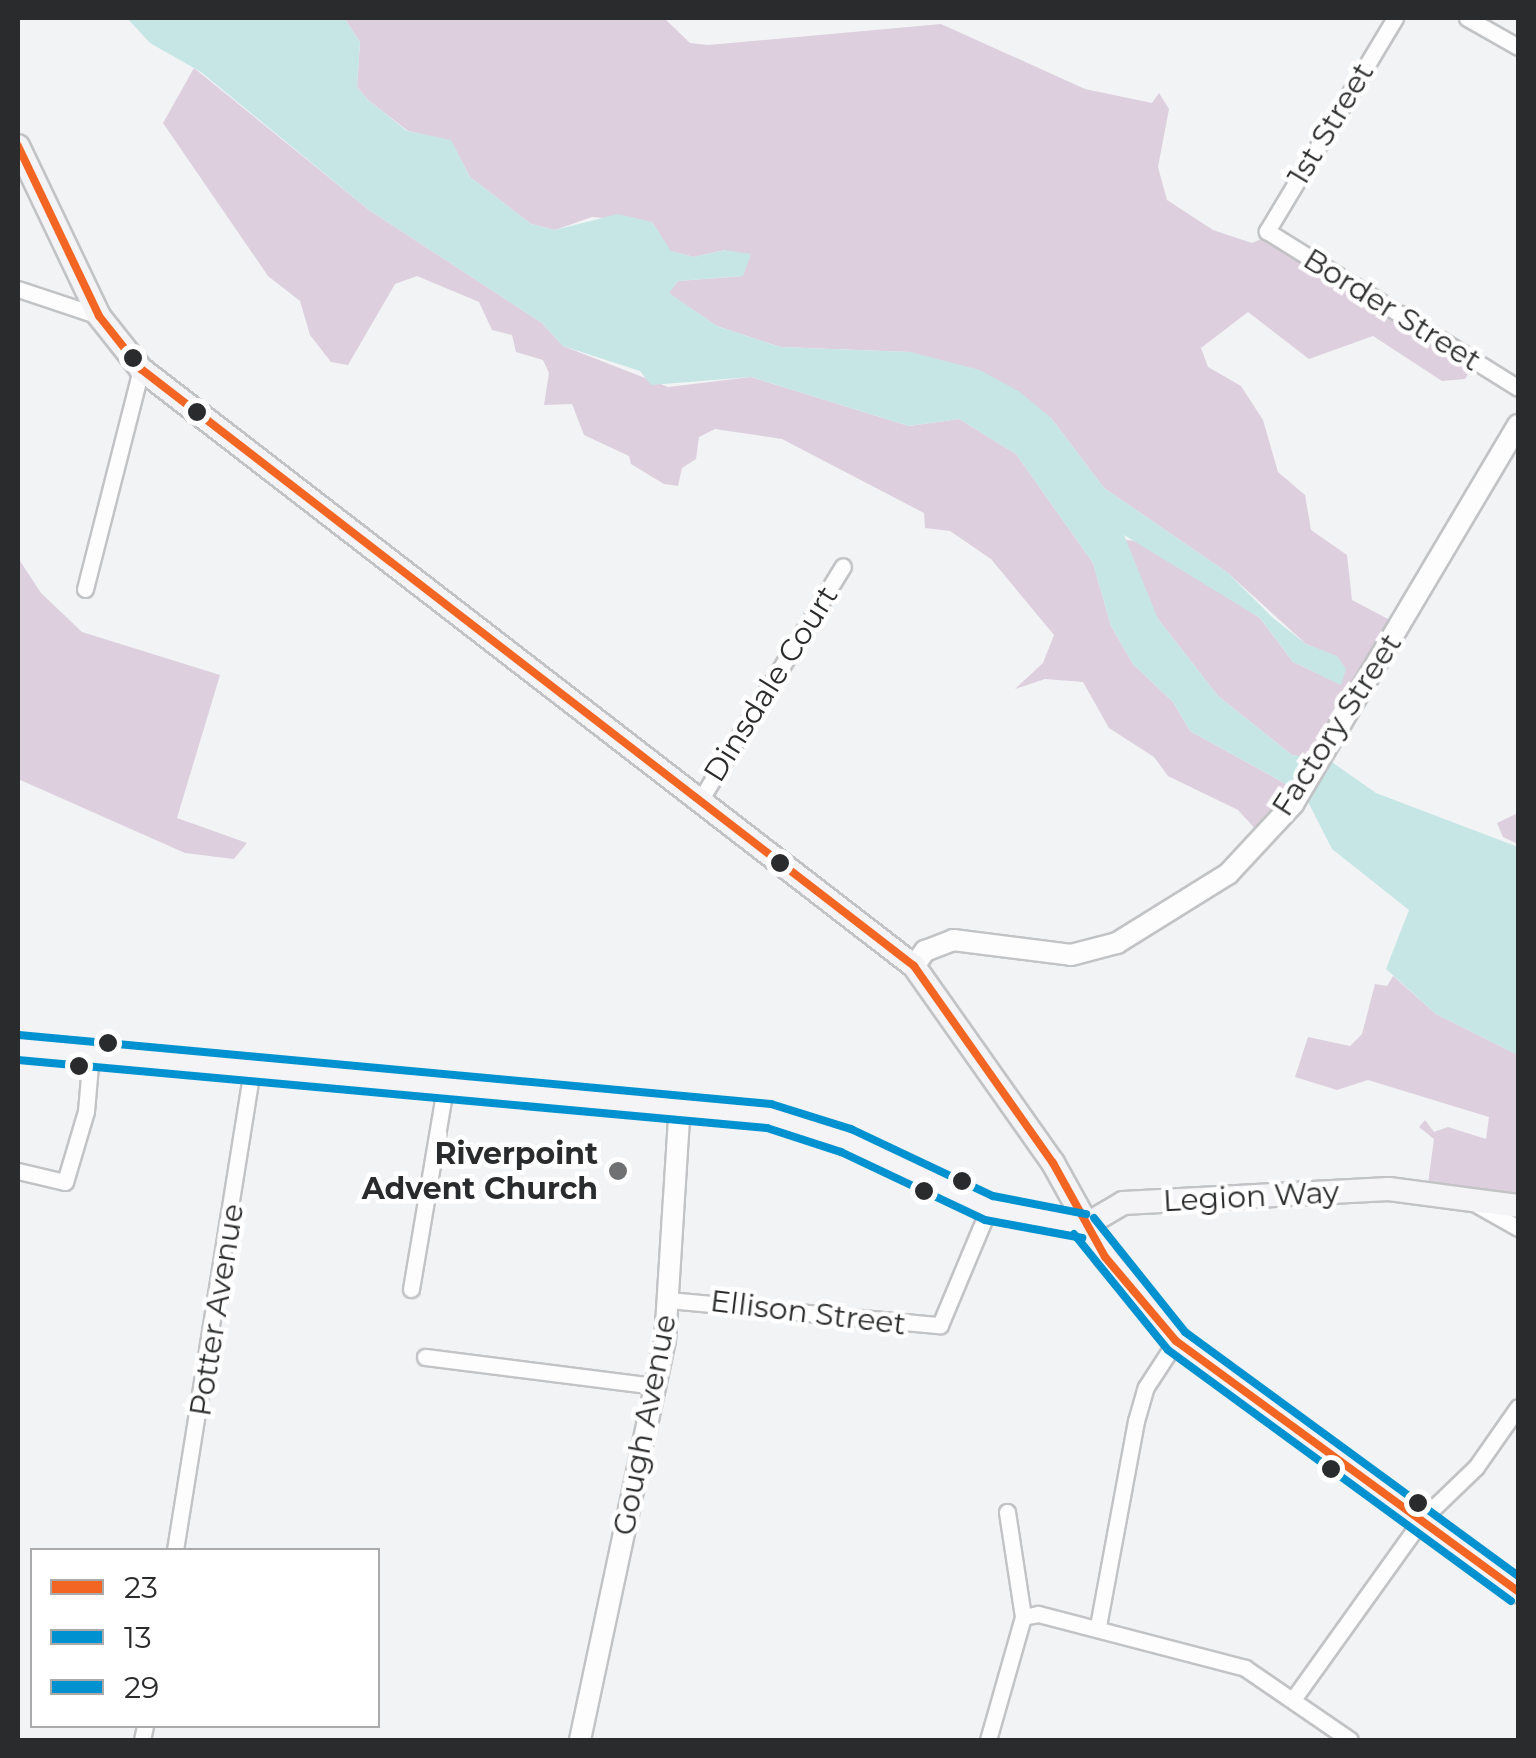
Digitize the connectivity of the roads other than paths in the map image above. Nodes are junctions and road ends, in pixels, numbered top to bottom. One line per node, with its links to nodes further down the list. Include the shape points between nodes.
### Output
1 (1395, 18): 5 (street, 1st Street)
2 (1467, 18): 3 (street)
3 (1518, 47)
4 (18, 146): 7 (main road)
5 (1267, 231): 9 (street, Border Street)
6 (18, 288): 7 (street)
7 (99, 316): 8 (main road)
8 (141, 369): 12 (street); 13 (main road)
9 (1518, 388)
10 (1518, 425): 14 (street, Factory Street, via 1292,804 1228,874 1117,943 1071,955 953,940 925,951)
11 (843, 566): 13 (street, Dinsdale Court)
12 (85, 588)
13 (699, 802): 14 (main road)
14 (914, 966): 24 (main road, via 1053,1163)
15 (18, 1047): 16 (main road)
16 (90, 1054): 17 (main road); 20 (street, via 86,1111 65,1182)
17 (252, 1069): 18 (main road); 34 (street, Potter Avenue)
18 (446, 1087): 19 (main road); 26 (street)
19 (680, 1106): 23 (main road, via 809,1127); 27 (street, Gough Avenue)
20 (18, 1171)
21 (1464, 1198): 22 (main road, Legion Way); 24 (main road, Legion Way, via 1389,1189 1123,1203); 25 (street)
22 (1518, 1206)
23 (989, 1208): 24 (main road); 27 (street, Ellison Street, via 940,1325)
24 (1084, 1226): 28 (main road)
25 (1518, 1228)
26 (410, 1289)
27 (668, 1300): 30 (street, Gough Avenue)
28 (1176, 1341): 33 (main road); 37 (street, via 1146,1387 1136,1422)
29 (425, 1356): 30 (street)
30 (656, 1386): 39 (street, Gough Avenue)
31 (1518, 1406): 33 (street, via 1476,1466)
32 (1008, 1512): 36 (street)
33 (1422, 1519): 35 (main road); 38 (street)
34 (176, 1548)
35 (1518, 1591)
36 (1023, 1617): 37 (street); 40 (street)
37 (1098, 1626): 38 (street, via 1245,1668)
38 (1294, 1698): 41 (street)
39 (580, 1740)
40 (988, 1740)
41 (1350, 1740)

